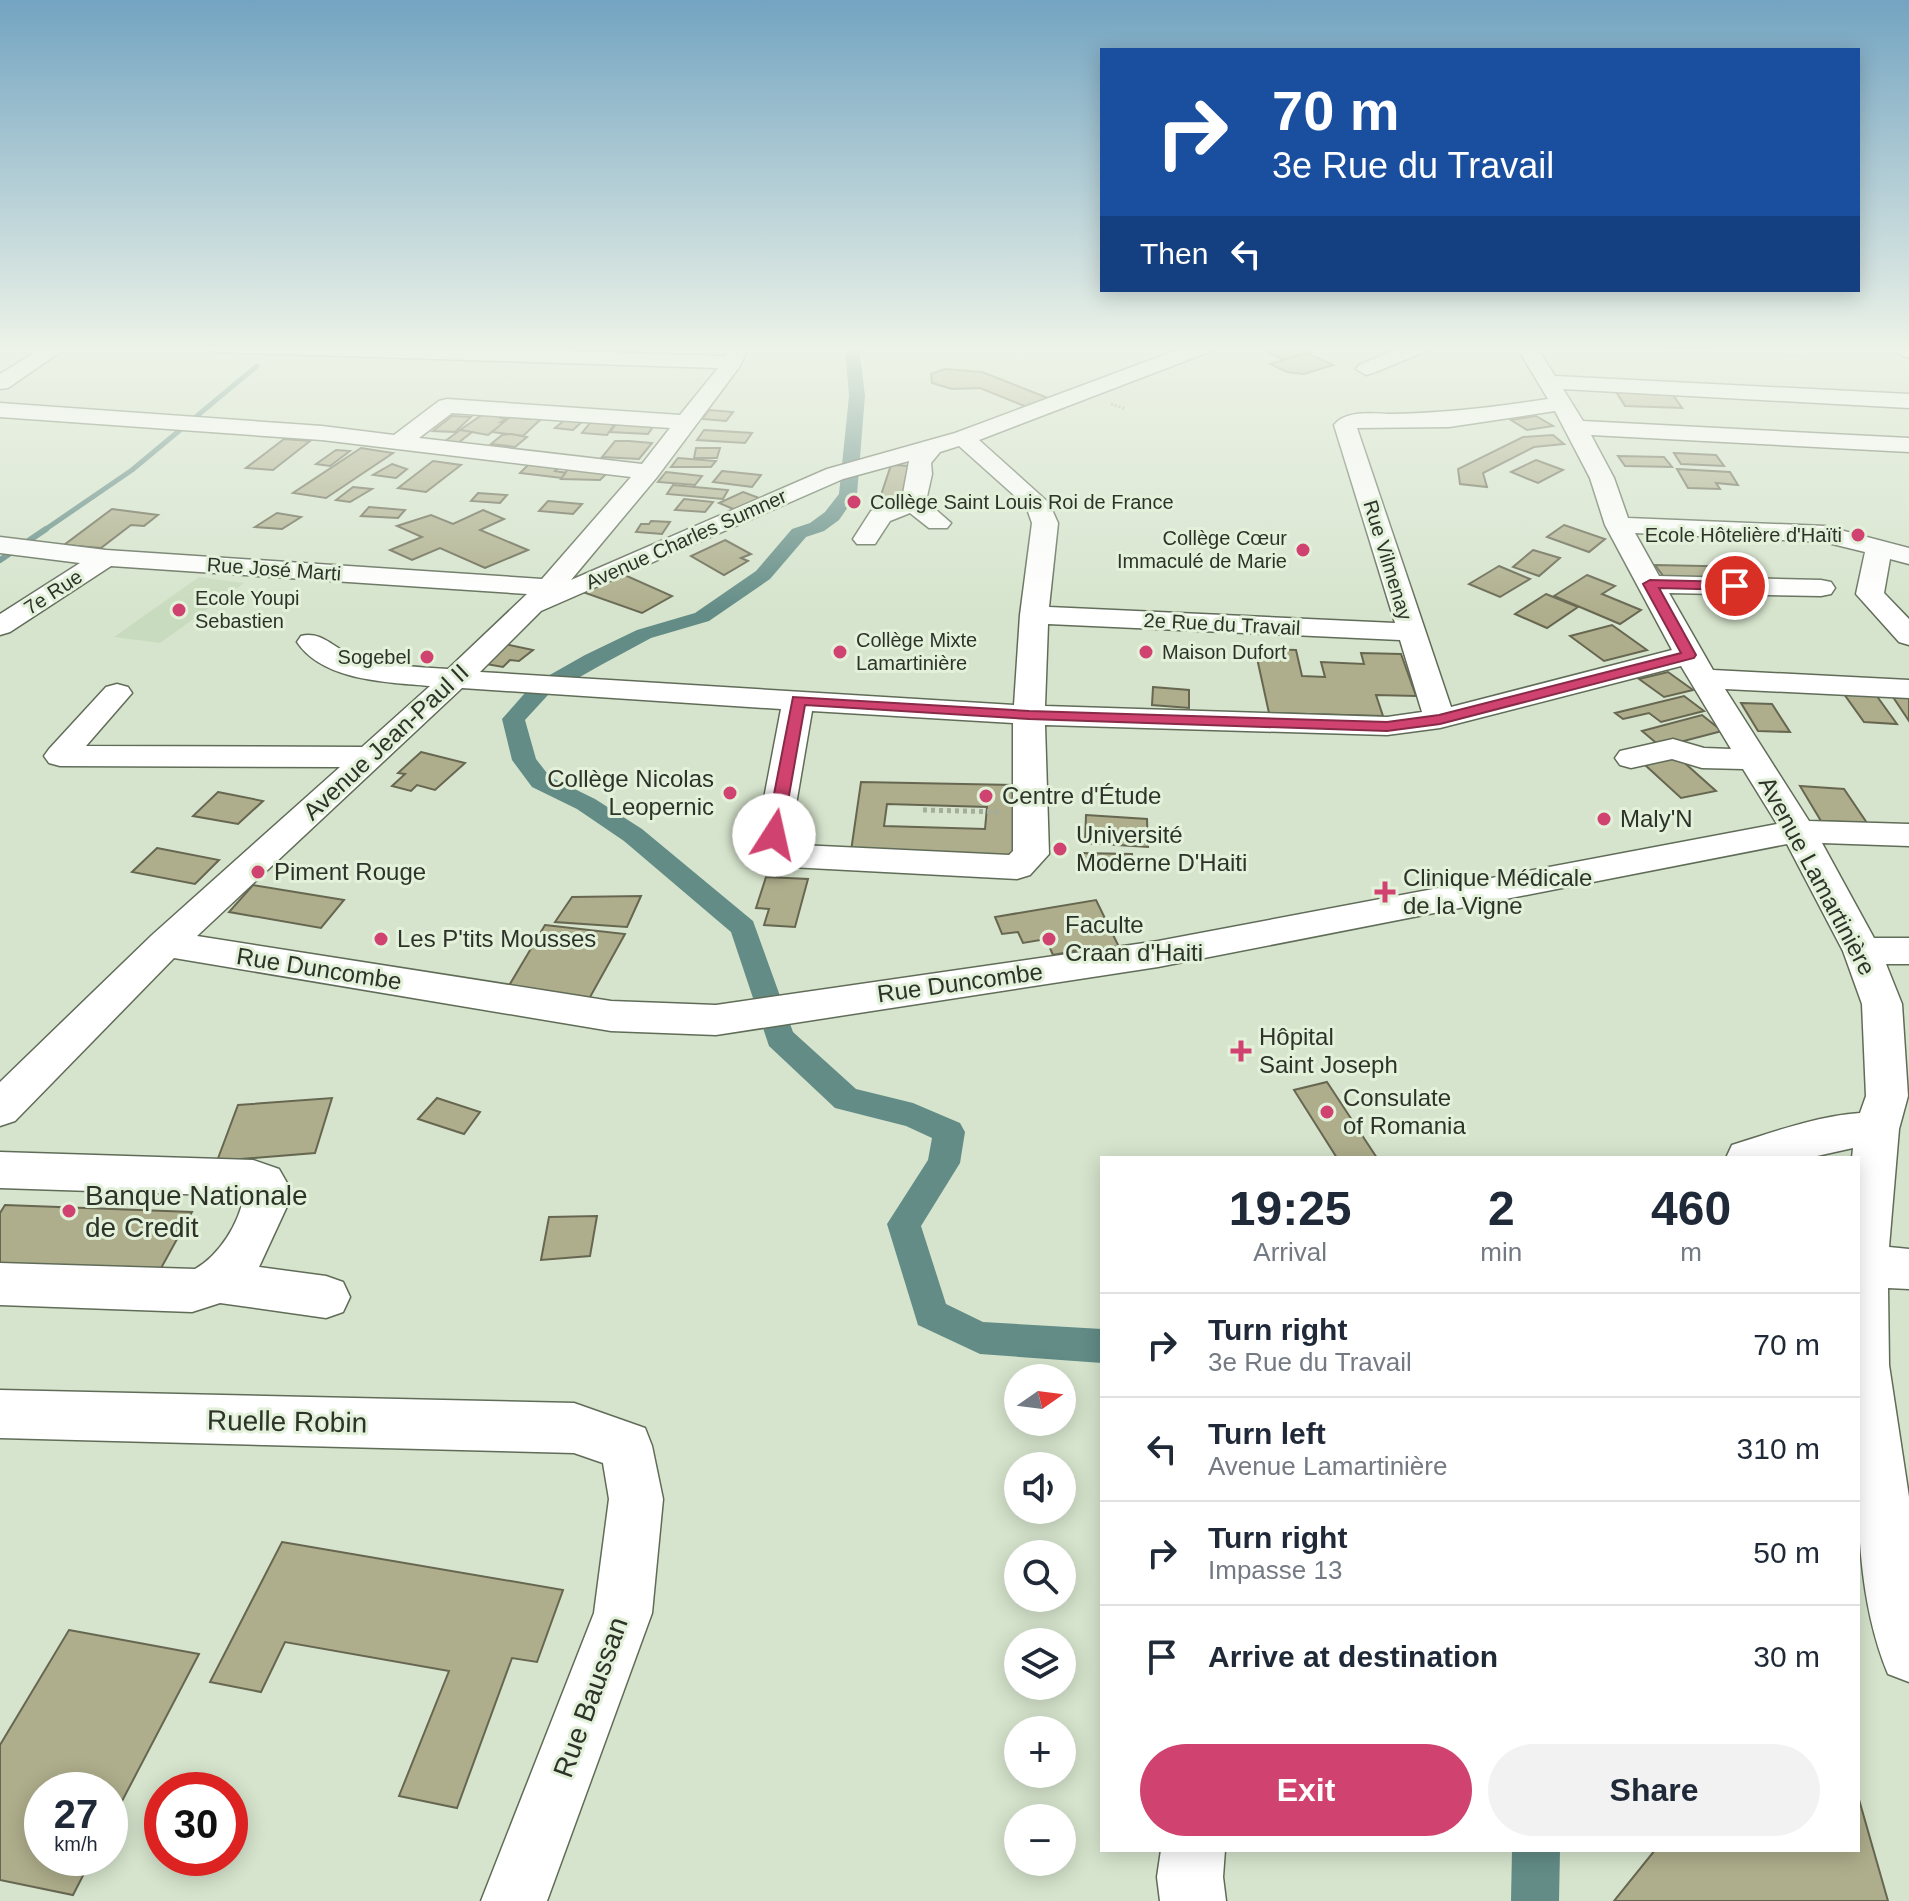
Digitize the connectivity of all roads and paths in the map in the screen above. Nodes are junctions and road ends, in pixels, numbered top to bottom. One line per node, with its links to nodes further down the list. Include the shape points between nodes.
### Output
1 (337, 435): 9 (street)
2 (409, 435): 9 (street)
3 (677, 435): 12 (street, Avenue Jean-Paul II)
4 (972, 435): 8 (street, Avenue Charles Sumner)
5 (1348, 435): 26 (street, Rue Vilmenay)
6 (1580, 435): 15 (street, Avenue Lamartinière)
7 (1853, 435): 10 (street)
8 (963, 438): 11 (street, Avenue Charles Sumner); 24 (street, via 1037,503 1045,523)
9 (399, 442): 12 (street)
10 (1909, 445)
11 (930, 449): 13 (street, via 919,463); 23 (street, Avenue Charles Sumner, via 835,474)
12 (649, 472): 23 (street, Avenue Jean-Paul II)
13 (913, 503): 14 (street); 16 (street, via 880,516)
14 (938, 523)
15 (1618, 525): 18 (street, via 1825,534); 21 (street, Avenue Lamartinière)
16 (866, 539)
17 (2, 545): 20 (street, Rue José Marti)
18 (1879, 549): 19 (street); 27 (street, via 1870,594)
19 (1909, 556)
20 (106, 558): 23 (street, Rue José Marti); 25 (street, 7e Rue)
21 (1650, 584): 22 (street); 29 (street, Avenue Lamartinière)
22 (1821, 588)
23 (551, 595): 30 (street, Avenue Jean-Paul II)
24 (1034, 615): 26 (street, 2e Rue du Travail); 34 (street)
25 (0, 626)
26 (1410, 632): 35 (street, Rue Vilmenay)
27 (1909, 636)
28 (311, 642): 30 (street, via 329,657 372,670)
29 (1697, 667): 31 (street); 35 (street); 38 (street, Avenue Lamartinière)
30 (455, 679): 33 (street); 36 (street, Avenue Jean-Paul II)
31 (1909, 689)
32 (117, 693): 36 (street, via 60,756)
33 (798, 700): 34 (street); 40 (street, via 774,835 790,856 1017,867 1031,854)
34 (1029, 715): 35 (street, via 1387,726); 40 (street)
35 (1440, 719)
36 (370, 757): 43 (street, Avenue Jean-Paul II)
37 (1631, 758): 38 (street, via 1673,749 1702,758)
38 (1753, 759): 41 (street, Avenue Lamartinière)
39 (923, 810): 40 (path)
40 (1031, 813)
41 (1798, 831): 42 (street, Rue Duncombe); 43 (street, Rue Duncombe, via 1158,954 716,1020 611,1016); 44 (street, Avenue Lamartinière)
42 (1909, 835)
43 (165, 944): 46 (street, Avenue Jean-Paul II)
44 (1862, 951): 45 (street); 47 (street, Avenue Lamartinière, via 1882,1004)
45 (1909, 951)
46 (3, 1101)
47 (1891, 1107): 48 (street, via 1838,1132); 50 (street, Avenue Lamartinière)
48 (1755, 1156)
49 (0, 1170): 51 (street, via 263,1182 266,1202 231,1272)
50 (1886, 1268): 54 (street, Avenue Lamartinière)
51 (220, 1282): 52 (street, via 192,1291); 53 (street)
52 (0, 1284)
53 (326, 1297)
54 (1861, 1366): 57 (street, Avenue Lamartinière)
55 (0, 1414): 56 (street, Ruelle Robin)
56 (574, 1428): 59 (street, Rue Baussan, via 626,1446 636,1499 625,1598)
57 (1905, 1627)
58 (1193, 1852): 60 (street)
59 (514, 1901)
60 (1193, 1901)

